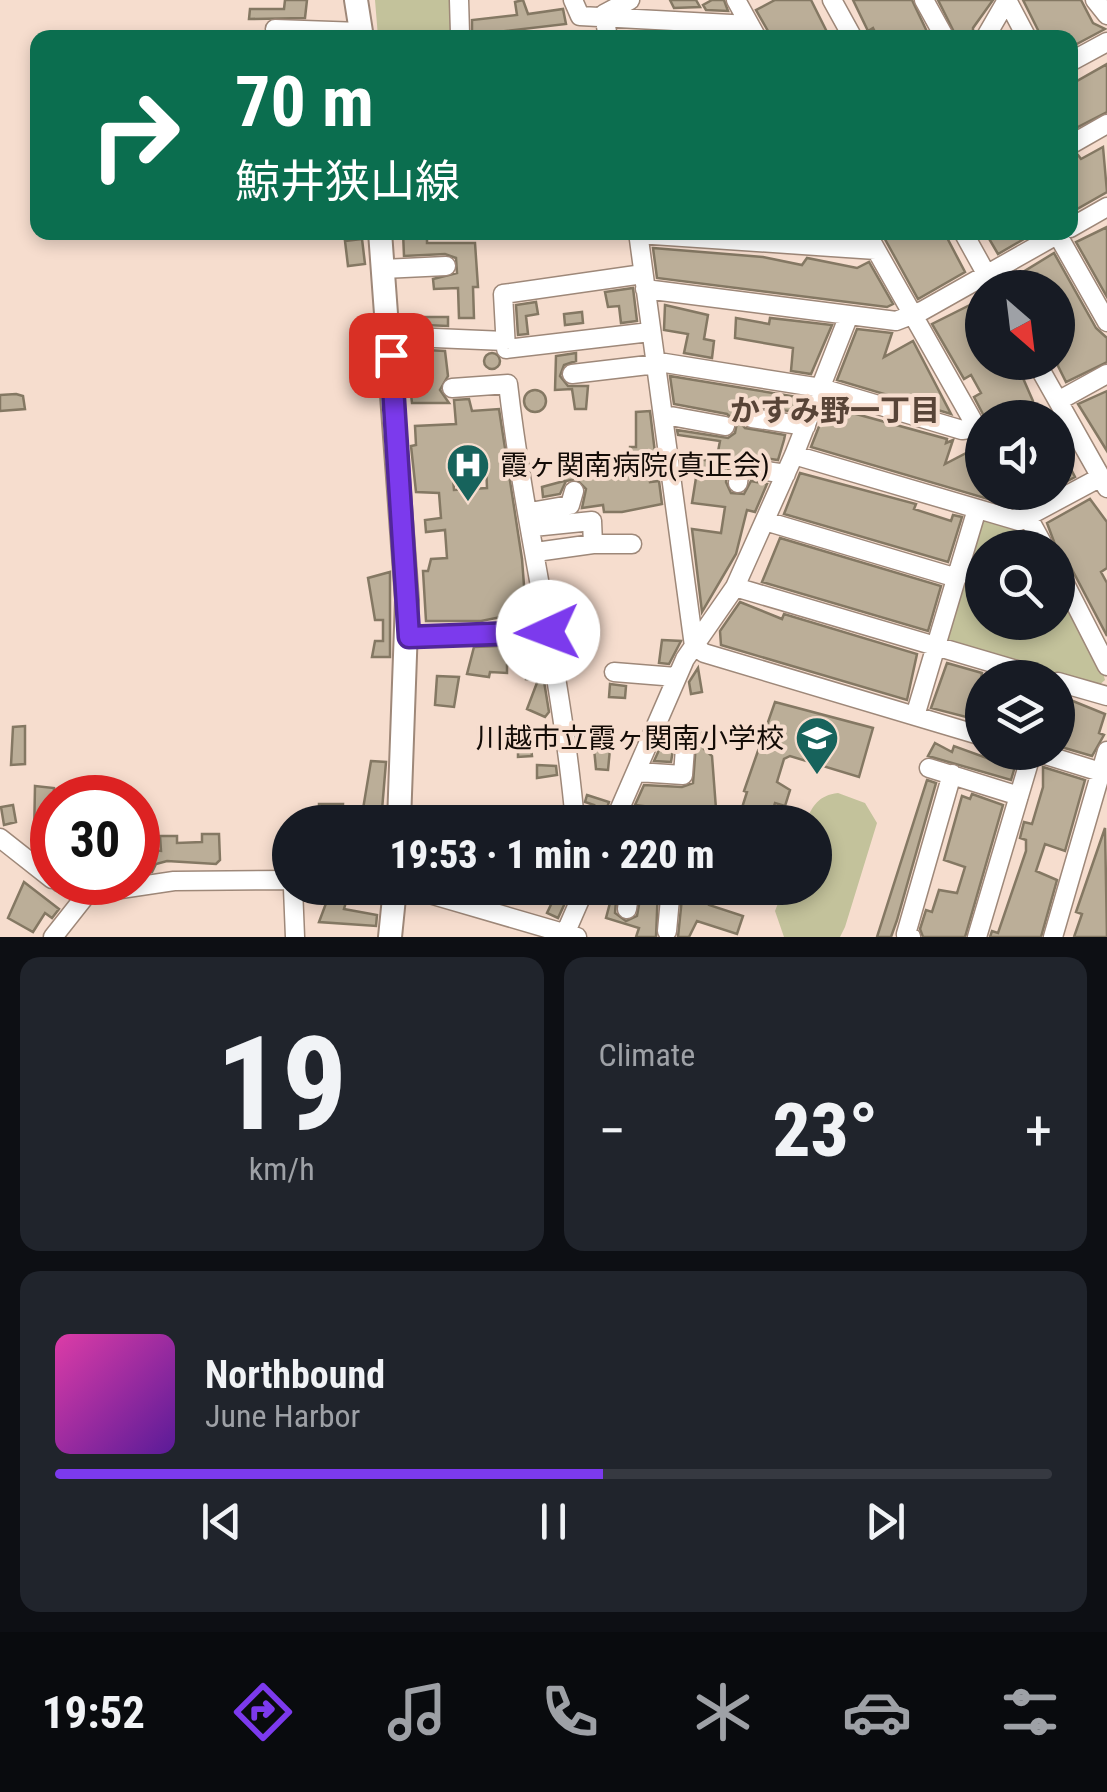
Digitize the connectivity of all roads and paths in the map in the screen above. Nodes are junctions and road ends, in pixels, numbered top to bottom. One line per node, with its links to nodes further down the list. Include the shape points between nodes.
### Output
1 (356, 0): 14 (main road)
2 (459, 0): 15 (street)
3 (573, 0): 10 (street, via 580,16)
4 (630, 0): 10 (street)
5 (736, 0): 18 (street)
6 (832, 0): 19 (street)
7 (924, 0): 20 (street)
8 (1007, 0): 21 (street); 22 (street)
9 (1096, 0): 11 (street)
10 (604, 14): 16 (street); 17 (street)
11 (1107, 15)
12 (275, 29): 13 (street)
13 (289, 30)
14 (360, 30)
15 (460, 30)
16 (607, 30)
17 (745, 30)
18 (753, 30)
19 (849, 30)
20 (941, 30)
21 (989, 30)
22 (1024, 30)
23 (1107, 42): 24 (street)
24 (1078, 58)
25 (1107, 124): 26 (street)
26 (1078, 141)
27 (1107, 207): 28 (street)
28 (1078, 223)
29 (381, 240): 38 (main road)
30 (639, 240): 41 (street)
31 (736, 240): 36 (street)
32 (870, 240): 36 (street)
33 (967, 240): 39 (street)
34 (1050, 240): 40 (street)
35 (1066, 240): 43 (street)
36 (876, 250): 45 (street)
37 (446, 266): 38 (street)
38 (383, 269): 48 (main road)
39 (984, 270)
40 (1007, 270)
41 (644, 282): 44 (street); 47 (street); 49 (street, via 503,294)
42 (965, 293): 45 (street)
43 (1101, 296): 46 (street)
44 (849, 315): 45 (street, via 896,321); 54 (street)
45 (914, 316): 56 (street)
46 (1107, 322)
47 (650, 332): 49 (street, via 510,351); 50 (street)
48 (388, 336): 49 (street); 83 (main road)
49 (505, 341)
50 (654, 364): 51 (street); 54 (street); 57 (street)
51 (572, 374)
52 (1107, 374): 55 (street)
53 (452, 388): 73 (street, via 508,384)
54 (821, 388): 60 (street); 61 (street)
55 (1060, 400)
56 (965, 406)
57 (665, 415): 59 (street); 84 (street)
58 (752, 418): 60 (street)
59 (726, 426)
60 (806, 426): 63 (street)
61 (965, 430)
62 (1075, 431): 65 (street)
63 (794, 455): 64 (street); 68 (street)
64 (786, 474): 66 (street, via 740,467); 74 (street)
65 (1104, 482): 72 (street)
66 (738, 483)
67 (574, 491): 73 (street, via 570,505)
68 (965, 505)
69 (977, 510): 79 (street)
70 (981, 510): 72 (street)
71 (1024, 510): 72 (street)
72 (1027, 516): 75 (street)
73 (532, 520): 76 (street, via 592,520); 78 (street)
74 (766, 521): 79 (street); 80 (street)
75 (1035, 530)
76 (594, 544): 77 (street); 78 (street)
77 (632, 544)
78 (536, 552): 82 (street)
79 (957, 578): 85 (street)
80 (735, 587): 84 (street); 85 (street)
81 (1075, 603): 87 (street)
82 (548, 632): 83 (street); 104 (street)
83 (409, 637): 103 (main road)
84 (694, 646): 89 (street); 92 (street)
85 (935, 646): 86 (street); 92 (street)
86 (983, 660)
87 (1107, 666)
88 (614, 672): 89 (street)
89 (676, 677): 99 (street)
90 (1075, 687): 91 (street)
91 (1107, 696)
92 (915, 716): 93 (street)
93 (965, 731)
94 (686, 735): 99 (street, via 683,775)
95 (1107, 751): 100 (street)
96 (1075, 764): 100 (street)
97 (929, 768): 101 (street)
98 (1028, 770): 102 (street)
99 (636, 772): 105 (street)
100 (1104, 773): 125 (street)
101 (952, 774): 102 (street); 123 (street, via 906,934)
102 (1019, 796): 124 (street)
103 (400, 805)
104 (573, 805)
105 (622, 805)
106 (0, 838): 107 (street)
107 (30, 861)
108 (272, 880): 109 (street)
109 (160, 883)
110 (78, 905): 120 (street)
111 (293, 905): 121 (street)
112 (393, 905): 122 (main road)
113 (467, 905): 119 (street)
114 (580, 905): 119 (street)
115 (628, 905): 117 (street)
116 (669, 905): 118 (street)
117 (627, 909)
118 (667, 931)
119 (571, 935)
120 (53, 937)
121 (294, 937)
122 (390, 937)
123 (911, 937)
124 (977, 937)
125 (1053, 937)

